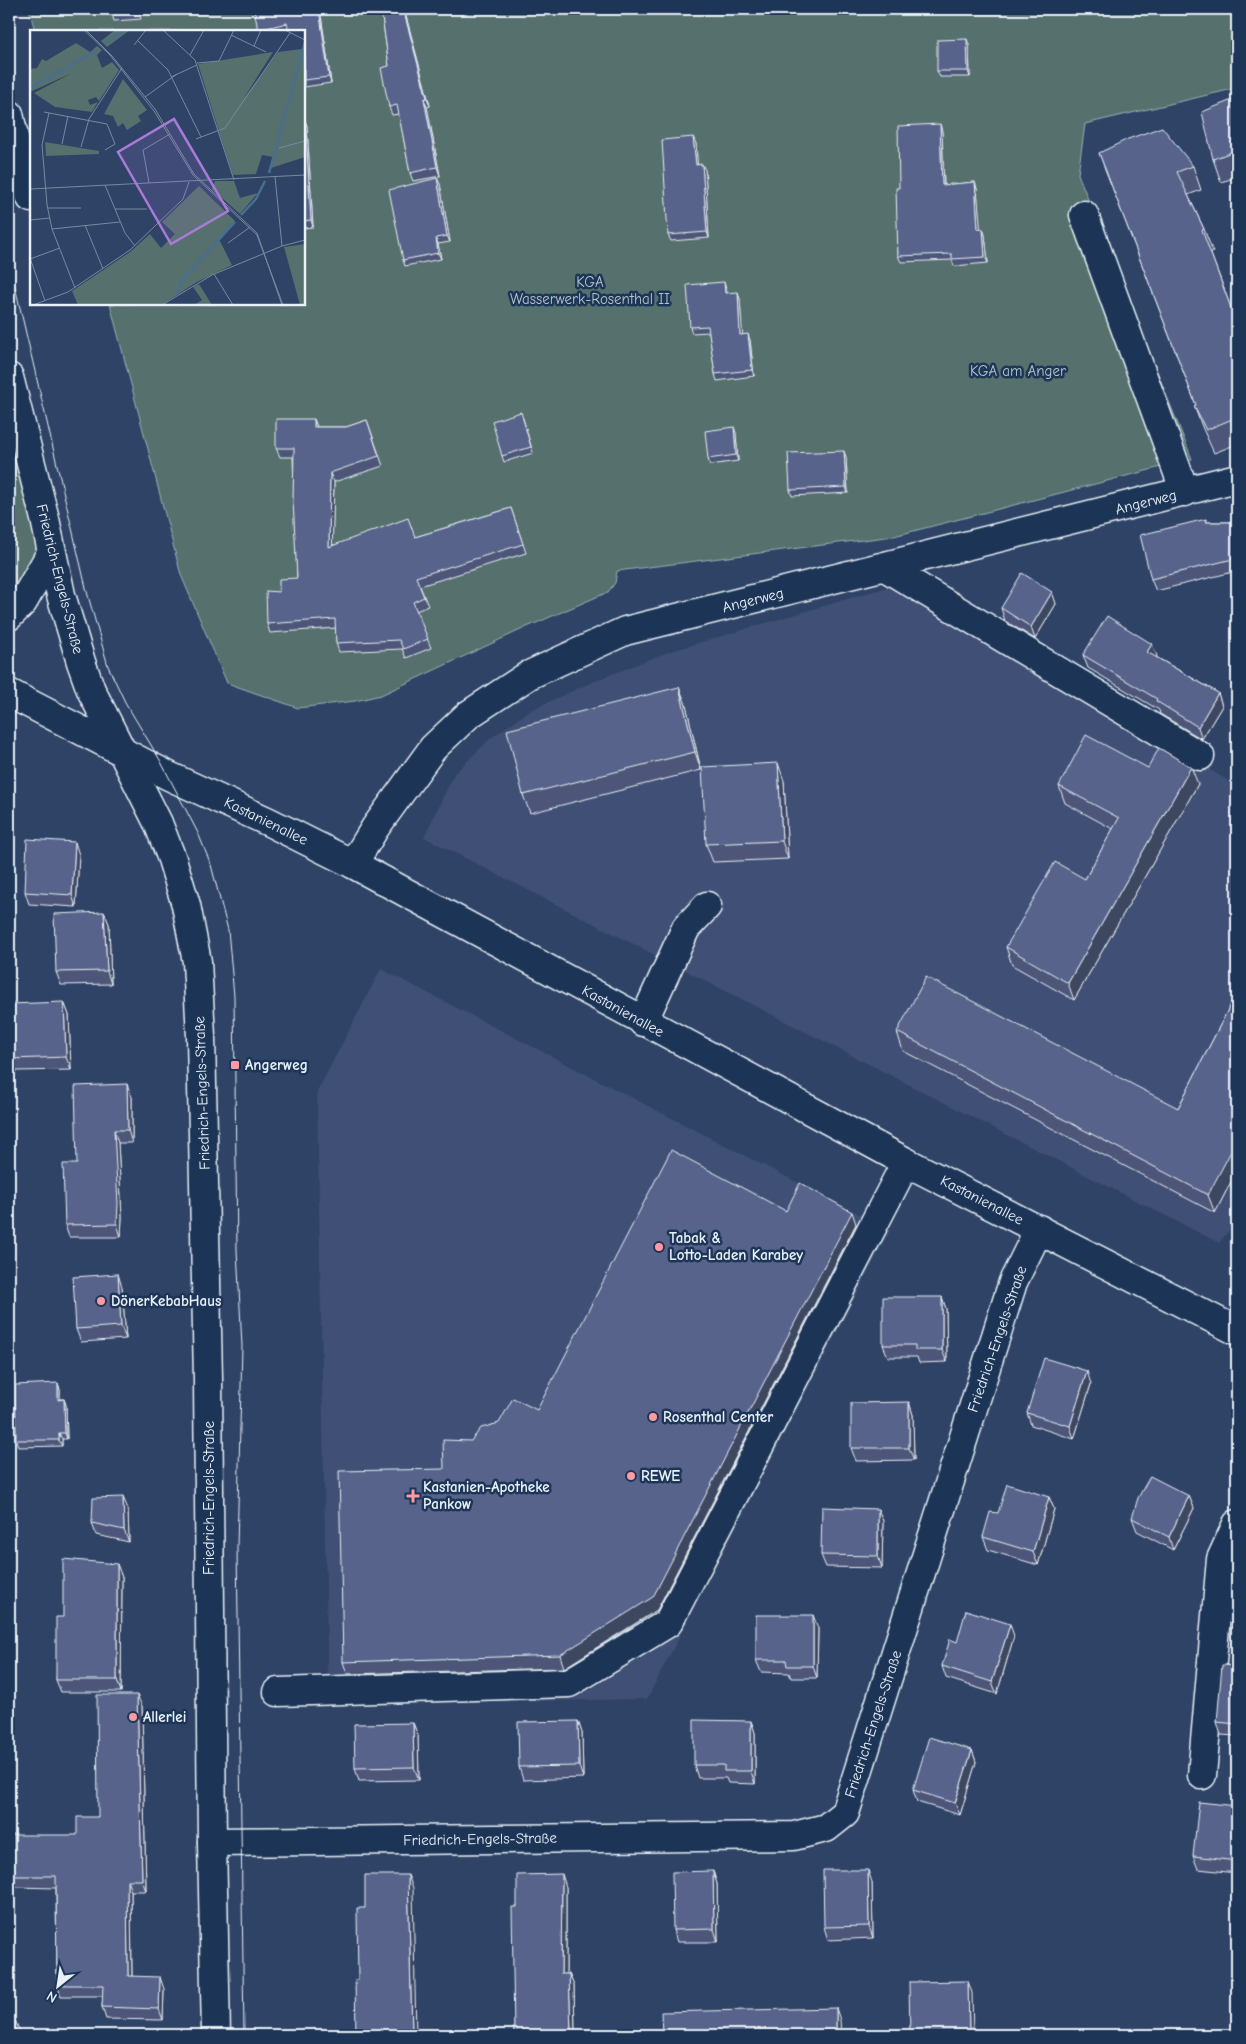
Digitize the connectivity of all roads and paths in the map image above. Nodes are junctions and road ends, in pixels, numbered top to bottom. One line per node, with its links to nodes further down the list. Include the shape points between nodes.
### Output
1 (9, 114): 2 (street)
2 (30, 195)
3 (1084, 215): 6 (street)
4 (9, 377): 7 (street, Friedrich-Engels-Straße)
5 (1237, 478): 6 (street, Angerweg)
6 (1185, 492): 8 (street, Angerweg)
7 (51, 553): 9 (street, via 23,602); 11 (street, Friedrich-Engels-Straße, via 81,662)
8 (885, 567): 12 (street); 13 (street, Angerweg, via 625,631 530,675 468,715 443,737 375,828)
9 (9, 616)
10 (9, 693): 11 (street, Kastanienallee)
11 (121, 750): 13 (street, Kastanienallee); 22 (street, Friedrich-Engels-Straße, via 172,859 186,905 197,962 208,1369)
12 (1200, 756)
13 (353, 864): 15 (street, Kastanienallee)
14 (707, 906): 15 (street, via 686,928)
15 (643, 1022): 16 (street, Kastanienallee)
16 (906, 1162): 17 (street, Kastanienallee); 20 (street, via 668,1623 569,1683)
17 (1039, 1229): 18 (street, Kastanienallee); 22 (street, Friedrich-Engels-Straße, via 1014,1282 846,1812 826,1828 794,1836)
18 (1237, 1331)
19 (1237, 1524): 21 (street, via 1221,1560)
20 (278, 1692)
21 (1202, 1775)
22 (212, 1842): 23 (street, Friedrich-Engels-Straße)
23 (216, 2035)

